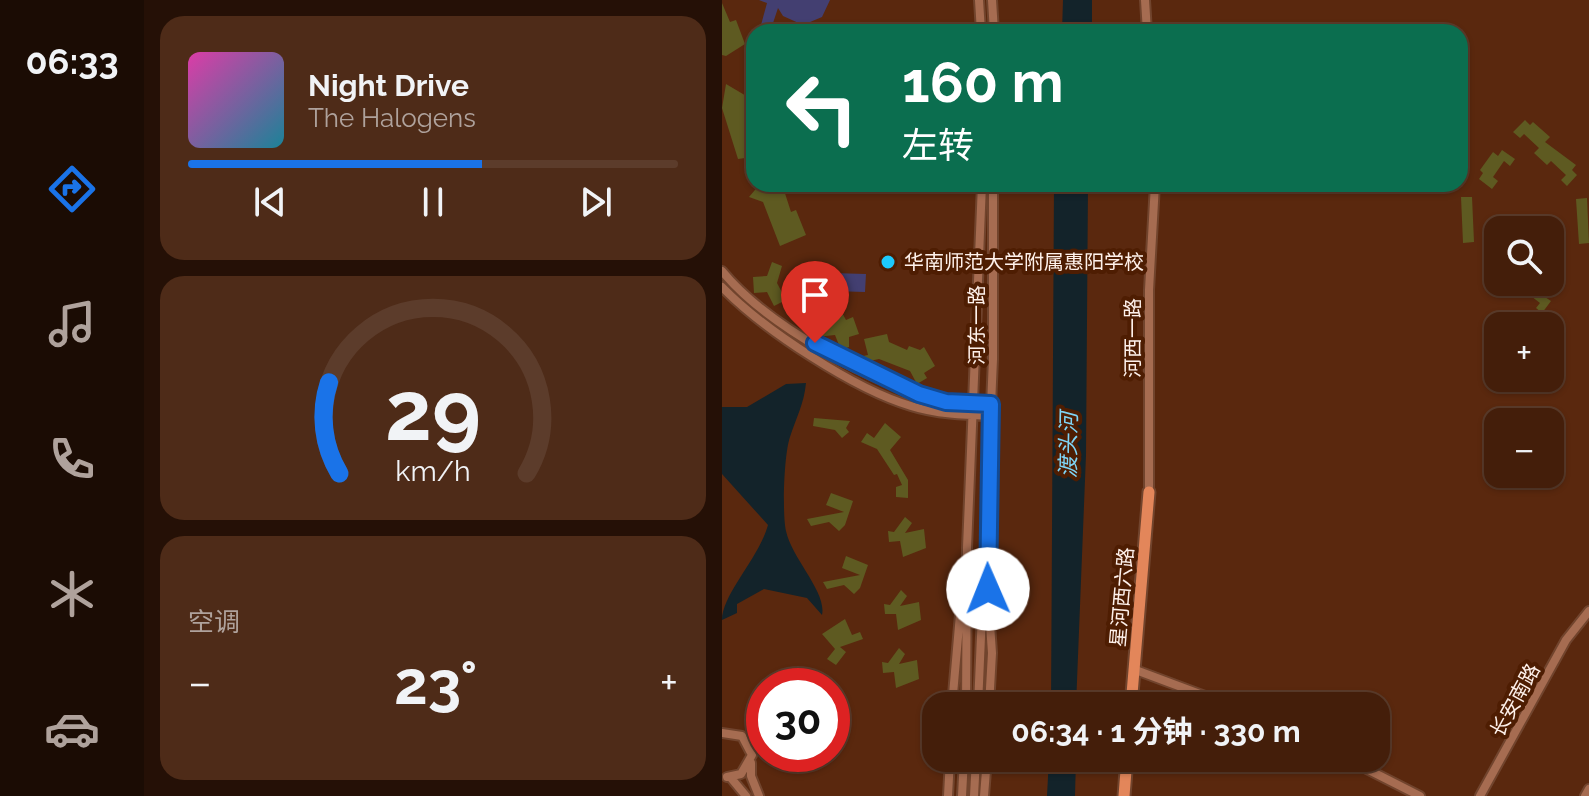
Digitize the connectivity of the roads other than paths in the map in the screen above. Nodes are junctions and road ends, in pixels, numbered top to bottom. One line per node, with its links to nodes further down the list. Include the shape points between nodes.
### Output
1 (979, 0): 4 (street)
2 (992, 0): 5 (street)
3 (1145, 0): 6 (street)
4 (980, 24)
5 (994, 24)
6 (1146, 24)
7 (982, 192): 12 (street, 河东一路)
8 (993, 192): 13 (street, 河东一路)
9 (1155, 192): 16 (street, 河西一路)
10 (722, 271): 12 (street, via 733,285 825,349 919,394)
11 (722, 287): 14 (street, via 755,316 851,378 911,406)
12 (973, 404): 13 (street); 14 (street, 河东一路)
13 (991, 404): 15 (street, 河东一路)
14 (972, 415): 15 (street); 17 (street, 河东一路)
15 (991, 416): 18 (street, 河东一路)
16 (1149, 492): 20 (street, 星河西六路)
17 (967, 548): 21 (street); 22 (street, 河东一路)
18 (986, 564): 23 (street, 河东一路); 24 (street)
19 (1589, 611): 49 (street, 长安南路, via 1566,640)
20 (1133, 669): 25 (street, 星河西六路); 26 (street)
21 (953, 692)
22 (966, 692)
23 (979, 692)
24 (990, 692)
25 (1132, 692)
26 (1195, 692)
27 (722, 726): 28 (street)
28 (733, 732): 29 (street); 30 (street)
29 (722, 733)
30 (746, 740)
31 (746, 768): 39 (street)
32 (751, 772): 42 (street)
33 (949, 772): 43 (street)
34 (963, 772): 44 (street)
35 (975, 772): 45 (street)
36 (986, 772): 46 (street)
37 (1126, 772): 47 (street)
38 (1373, 772): 48 (street)
39 (724, 776): 41 (street, via 737,782)
40 (1589, 789): 50 (street)
41 (746, 796)
42 (759, 796)
43 (948, 796)
44 (962, 796)
45 (974, 796)
46 (984, 796)
47 (1124, 796)
48 (1420, 796)
49 (1480, 796)
50 (1585, 796)

